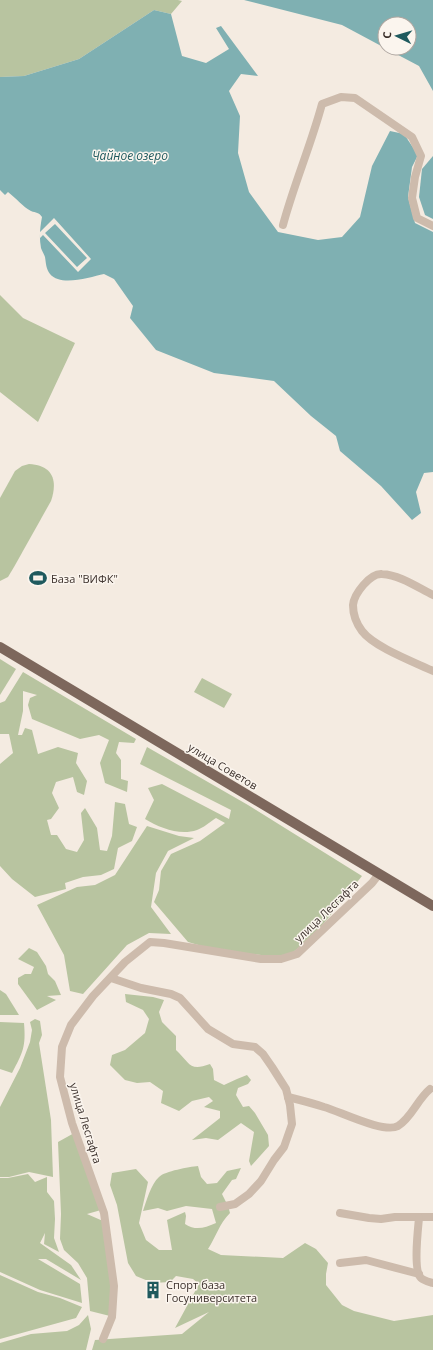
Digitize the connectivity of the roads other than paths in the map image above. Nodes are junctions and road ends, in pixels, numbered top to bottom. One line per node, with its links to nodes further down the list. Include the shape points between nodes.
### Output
1 (283, 225): 2 (street, via 322,104 341,97 355,98 412,137 421,156 414,178 412,198 417,218)
2 (433, 226)
3 (433, 595): 5 (street, via 397,577 381,574 367,580 353,603 356,622 375,643)
4 (0, 647): 6 (main road, улица Советов)
5 (433, 671)
6 (379, 874): 7 (main road, улица Советов); 8 (street, улица Лесгафта, via 298,954 281,959 261,959 150,942 125,962)
7 (433, 906)
8 (111, 978): 10 (street, via 180,998 208,1029 233,1044 255,1047 272,1066); 18 (street, улица Лесгафта, via 93,996 71,1025 62,1047 60,1077 72,1123 104,1213 114,1286 112,1317)
9 (430, 1089): 10 (street, via 408,1118 396,1127 360,1121 326,1107)
10 (288, 1097): 11 (street, via 292,1124 284,1147 249,1194 235,1204)
11 (220, 1207)
12 (340, 1213): 14 (street, via 369,1218)
13 (433, 1217): 14 (street)
14 (419, 1218): 16 (street, via 416,1260)
15 (340, 1263): 16 (street, via 366,1260)
16 (419, 1274): 17 (street, via 421,1278)
17 (433, 1283)
18 (103, 1339)

